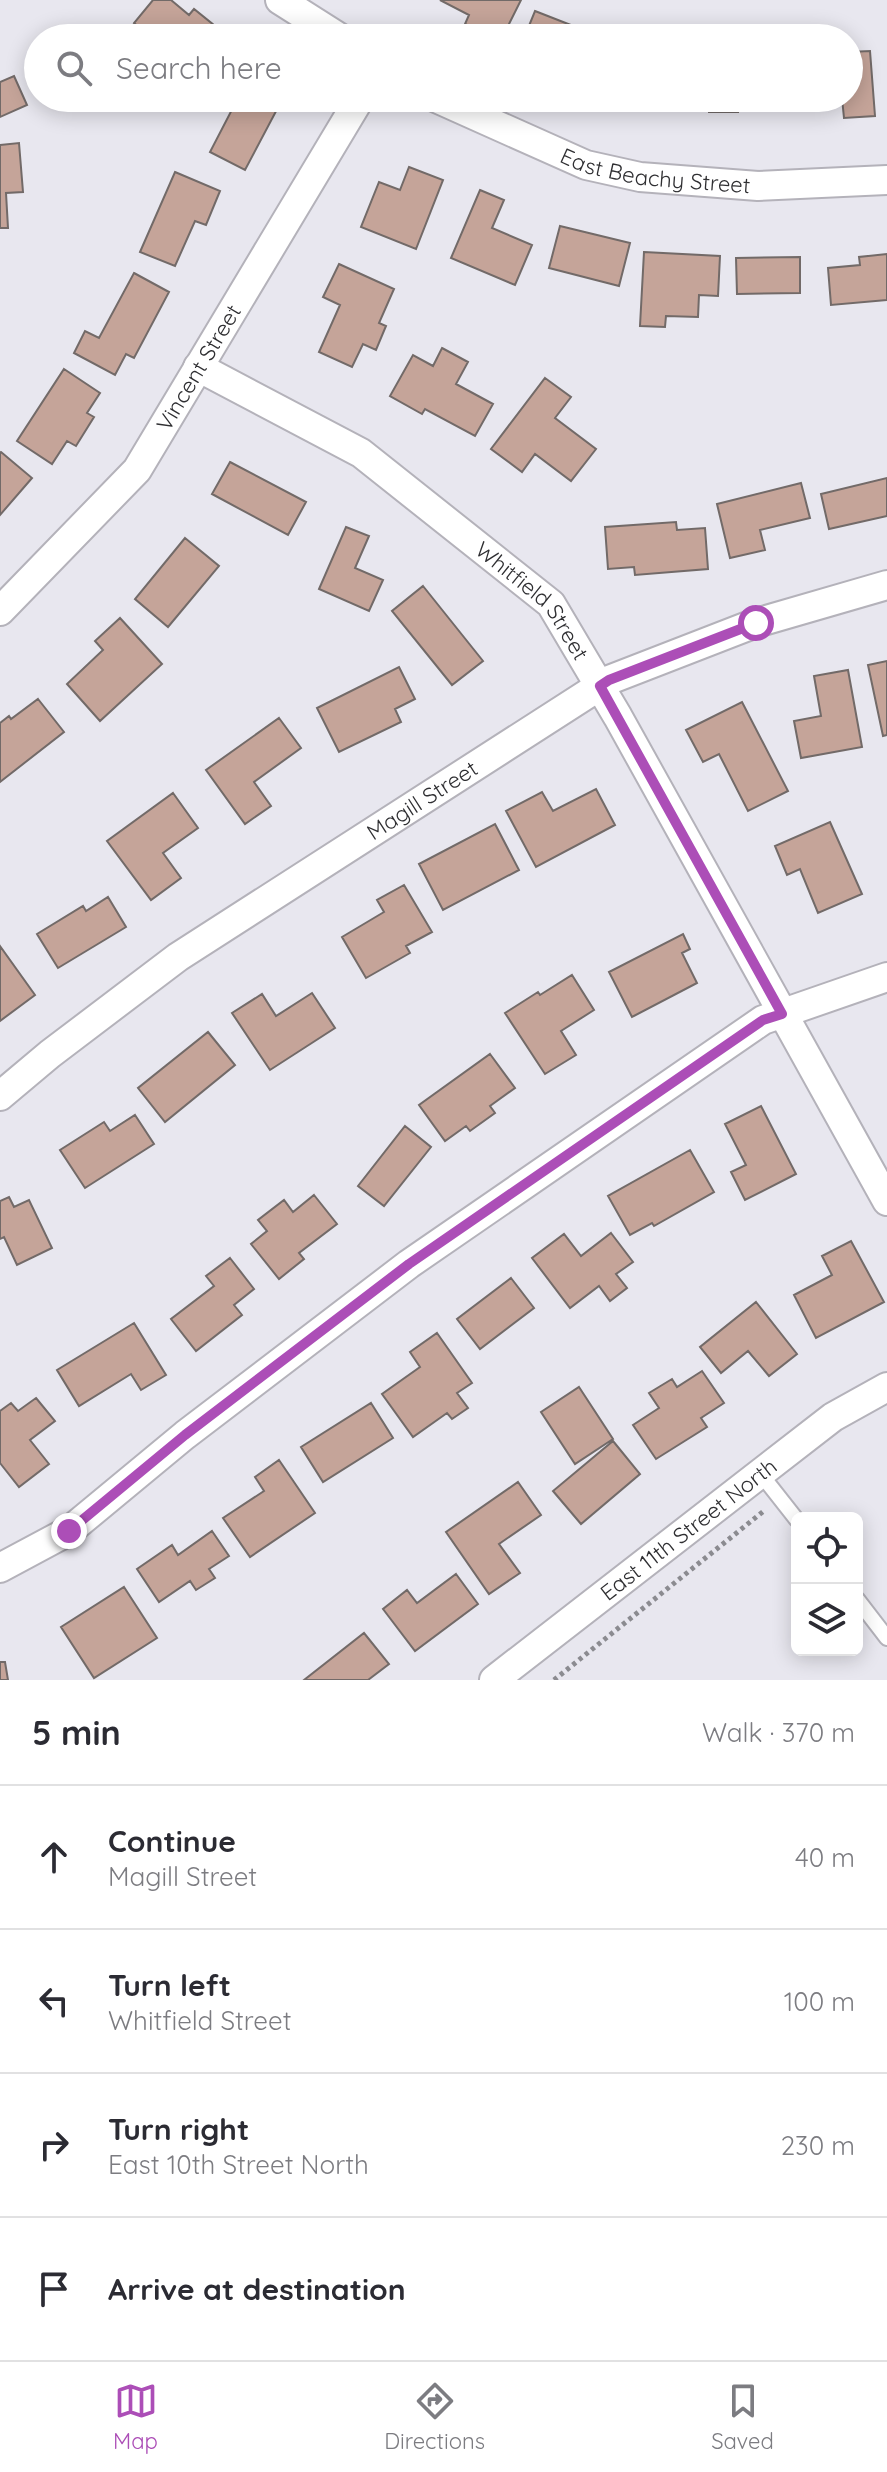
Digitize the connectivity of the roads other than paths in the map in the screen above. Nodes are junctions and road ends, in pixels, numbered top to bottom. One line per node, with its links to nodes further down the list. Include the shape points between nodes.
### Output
1 (280, 0): 2 (street)
2 (318, 24)
3 (352, 112): 6 (street, Vincent Street)
4 (467, 112): 5 (street, East Beachy Street, via 586,165 640,177 758,186)
5 (887, 180)
6 (198, 367): 8 (street, Vincent Street, via 137,470); 9 (street, Whitfield Street, via 361,453 385,472 551,604)
7 (887, 585): 9 (street, Magill Street, via 756,623)
8 (0, 611)
9 (600, 686): 11 (street, Whitfield Street); 12 (street, Magill Street, via 178,957)
10 (887, 977): 11 (street)
11 (782, 1014): 13 (street, Whitfield Street); 17 (street, via 763,1020 409,1264 69,1531)
12 (0, 1096)
13 (887, 1201)
14 (887, 1387): 15 (street, East 11th Street North, via 833,1417)
15 (760, 1473): 16 (lane); 20 (street, East 11th Street North)
16 (791, 1513)
17 (0, 1568)
18 (863, 1607): 19 (lane)
19 (887, 1638)
20 (494, 1680)

